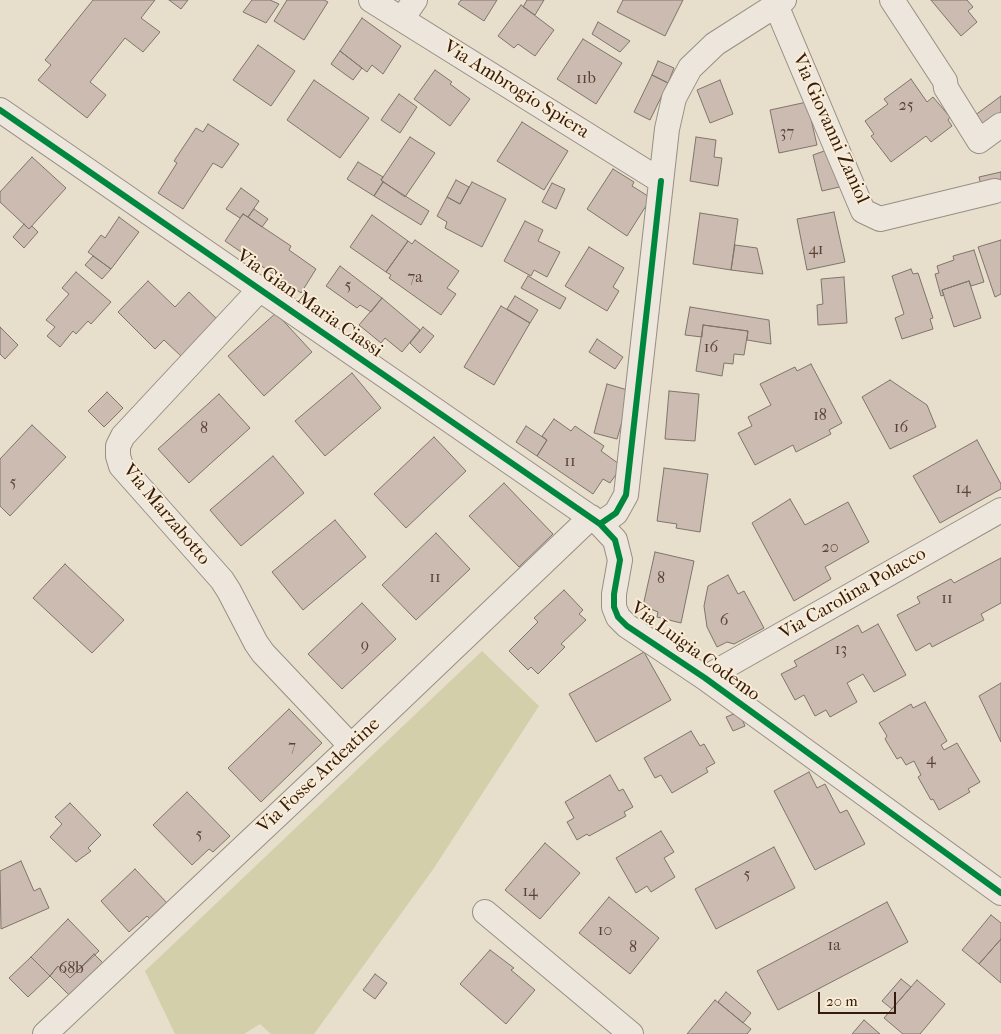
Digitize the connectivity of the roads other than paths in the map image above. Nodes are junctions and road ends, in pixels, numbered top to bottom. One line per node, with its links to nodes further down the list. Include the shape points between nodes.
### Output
1 (371, 0): 5 (street, Via Ambrogio Spiera)
2 (415, 0): 5 (street)
3 (892, 0): 7 (street, via 946,80 946,88 979,140)
4 (780, 3): 8 (street, Via Giovanni Zaniol, via 715,44 690,68 674,98); 9 (street, Via Giovanni Zaniol, via 863,210 880,219)
5 (402, 19): 8 (street, Via Ambrogio Spiera)
6 (0, 110): 10 (street, Via Gian Maria Ciassi)
7 (1001, 125)
8 (661, 181): 12 (street, via 626,495 616,513)
9 (995, 191)
10 (260, 289): 12 (street, Via Gian Maria Ciassi); 14 (street, Via Marzabotto, via 123,436 118,456 121,466 222,580 262,653)
11 (1001, 510): 13 (street, Via Carolina Polacco)
12 (595, 520): 13 (street, Via Luigia Codemo, via 615,540 620,560 614,594 618,617); 14 (street, Via Fosse Ardeatine)
13 (705, 678): 15 (street, Via Luigia Codemo)
14 (351, 746): 17 (street, Via Fosse Ardeatine)
15 (1001, 893)
16 (485, 912): 18 (street)
17 (45, 1034)
18 (631, 1034)

